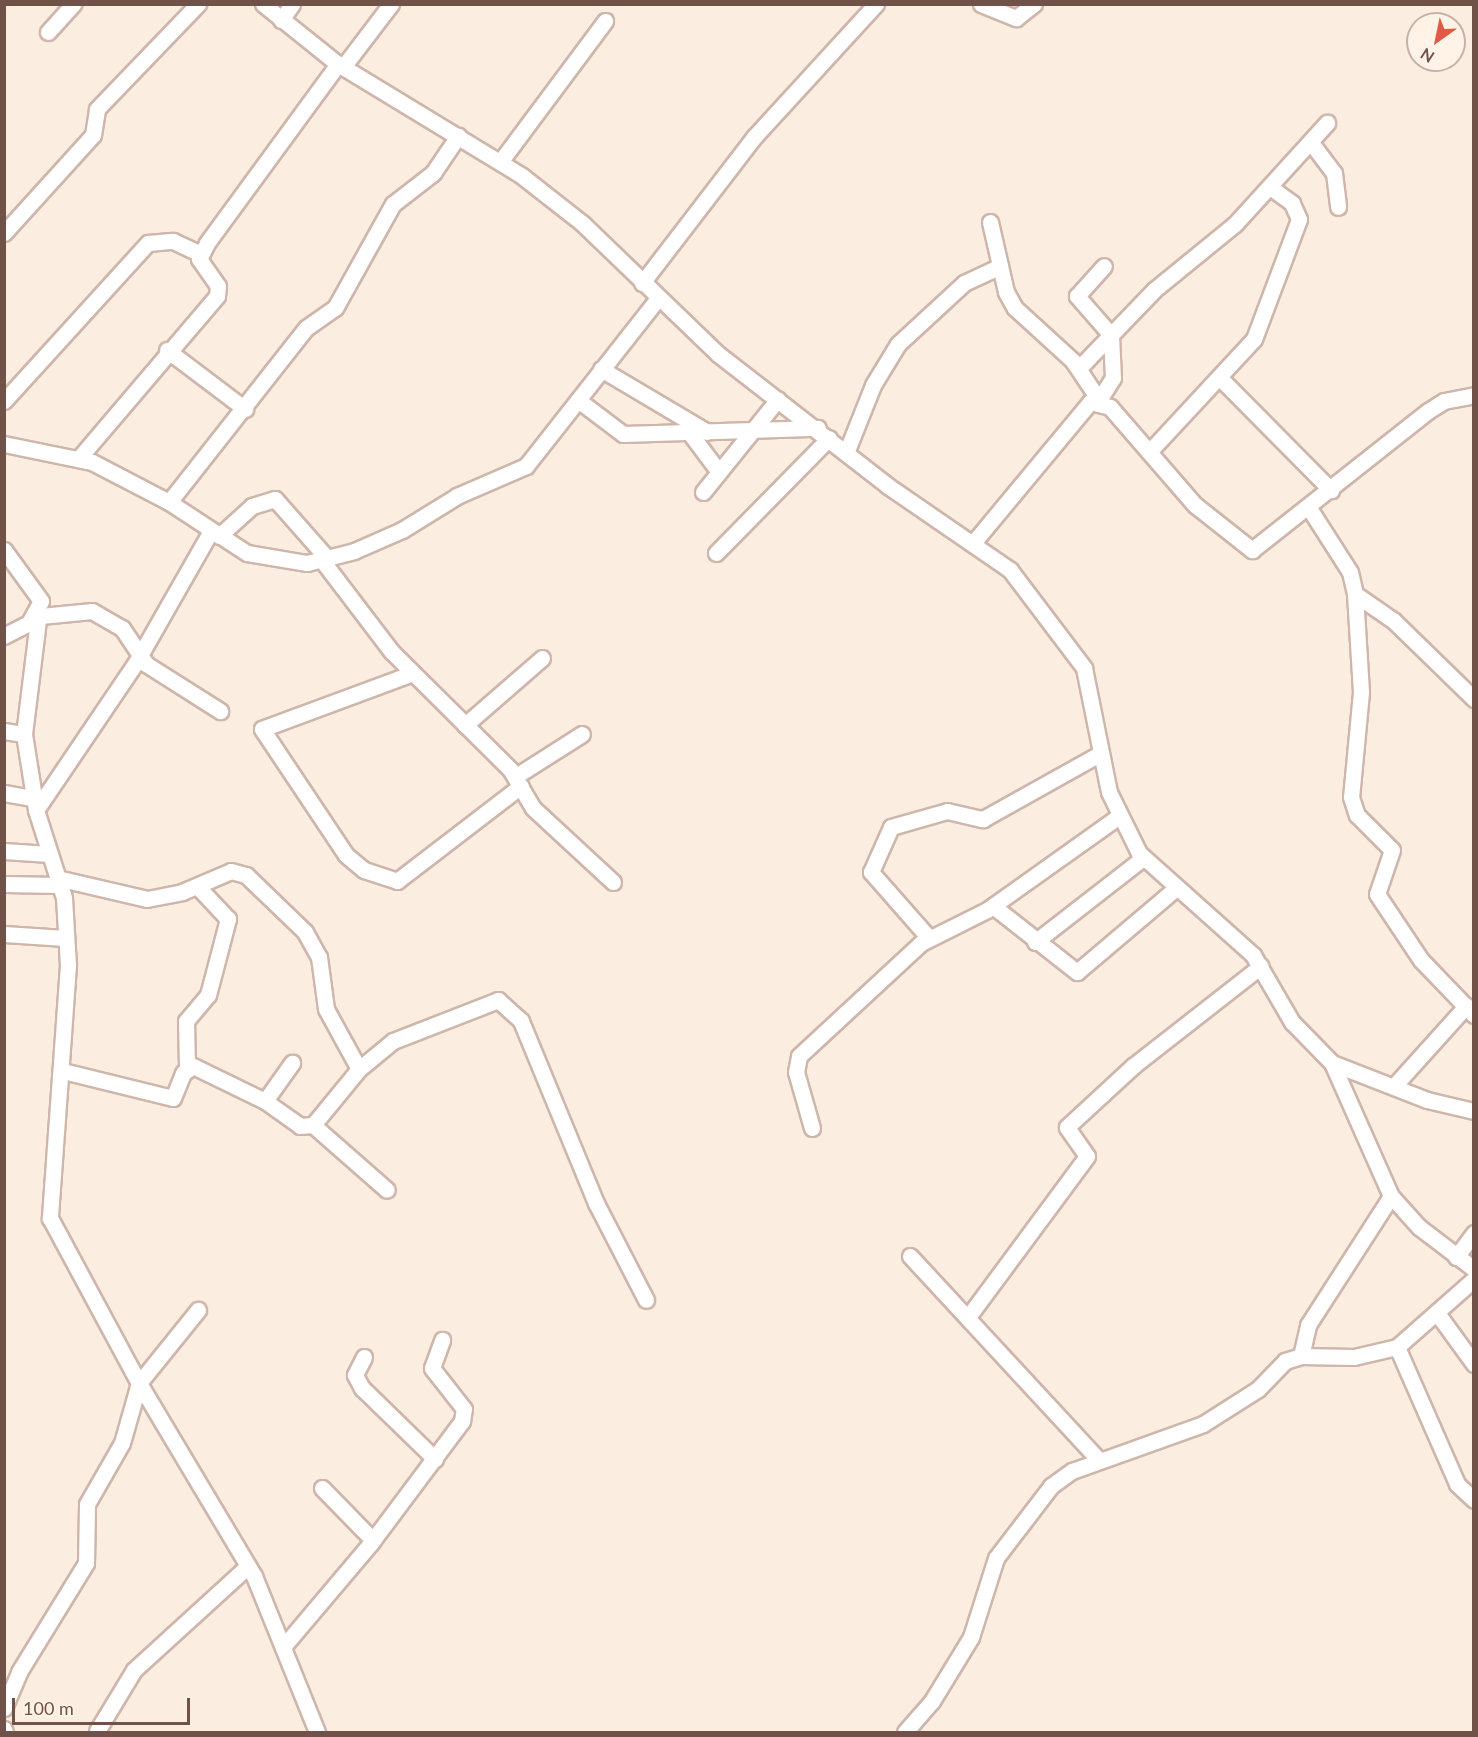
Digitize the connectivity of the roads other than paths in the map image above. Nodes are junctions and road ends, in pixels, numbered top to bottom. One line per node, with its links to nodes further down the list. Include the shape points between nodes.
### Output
1 (73, 4): 11 (street)
2 (198, 4): 20 (street, via 97,109 93,135)
3 (263, 4): 9 (street)
4 (292, 4): 9 (street)
5 (391, 4): 12 (street)
6 (876, 4): 24 (street, via 755,136)
7 (981, 4): 8 (street, via 1016,18)
8 (1034, 4)
9 (281, 20): 12 (street)
10 (605, 21): 16 (street)
11 (48, 32)
12 (340, 66): 14 (street); 21 (street)
13 (1327, 123): 15 (street)
14 (458, 136): 16 (street); 36 (street, via 433,173 393,204 335,308 306,328)
15 (1312, 144): 17 (street); 18 (street, via 1334,173)
16 (500, 162): 24 (street, via 582,223)
17 (1271, 188): 26 (street); 30 (street, via 1292,203 1299,219 1254,339)
18 (1338, 207)
19 (990, 222): 22 (street)
20 (4, 233)
21 (201, 254): 27 (street, via 201,264 219,291); 35 (street, via 173,241 148,243)
22 (1000, 266): 28 (street, via 1016,309); 42 (street, via 964,283 898,344 873,385)
23 (1104, 266): 26 (street, via 1077,296)
24 (642, 282): 25 (street)
25 (658, 298): 29 (street); 32 (street)
26 (1111, 335): 28 (street); 34 (street, via 1113,378)
27 (167, 350): 36 (street); 43 (street)
28 (1079, 368): 34 (street)
29 (601, 369): 33 (street); 39 (street)
30 (1220, 378): 41 (street); 45 (street)
31 (1473, 395): 45 (street, via 1444,401 1428,411)
32 (778, 399): 37 (street); 38 (street)
33 (578, 400): 39 (street, via 623,434); 53 (street, via 526,466 457,496 402,530)
34 (1099, 400): 41 (street); 50 (street, via 1070,421)
35 (4, 401)
36 (245, 409): 47 (street)
37 (753, 430): 38 (street); 39 (street); 44 (street)
38 (823, 433): 42 (street); 52 (street)
39 (700, 434): 44 (street)
40 (4, 444): 43 (street)
41 (1149, 452): 48 (street, via 1195,505 1252,550)
42 (846, 453): 50 (street)
43 (79, 458): 47 (street)
44 (720, 472): 46 (street)
45 (1331, 490): 48 (street)
46 (703, 492)
47 (169, 502): 49 (street)
48 (1309, 508): 54 (street, via 1350,572)
49 (215, 534): 53 (street, via 265,559); 53 (street, via 252,506 275,499); 57 (street)
50 (972, 543): 66 (street, via 1024,585 1084,668)
51 (4, 550): 55 (street, via 37,591)
52 (716, 553)
53 (324, 558): 59 (street)
54 (1355, 594): 60 (street, via 1394,621); 85 (street, via 1361,692 1351,797 1357,815 1385,837 1392,850 1380,900 1421,960)
55 (40, 614): 56 (street); 57 (street, via 93,610 122,628); 64 (street)
56 (4, 636)
57 (140, 655): 61 (street); 69 (street)
58 (542, 658): 62 (street)
59 (413, 673): 62 (street); 67 (street, via 262,729 346,855 364,870 397,881)
60 (1473, 699)
61 (220, 711)
62 (465, 725): 67 (street)
63 (4, 731): 64 (street)
64 (24, 734): 69 (street)
65 (582, 734): 67 (street)
66 (1101, 753): 70 (street); 81 (street, via 983,819 947,811 891,827 871,872)
67 (518, 781): 75 (street, via 539,816)
68 (4, 793): 69 (street)
69 (34, 804): 72 (street)
70 (1118, 817): 73 (street); 79 (street)
71 (4, 851): 72 (street)
72 (49, 854): 74 (street)
73 (1143, 858): 78 (street); 83 (street)
74 (59, 881): 76 (street); 77 (street, via 147,899); 82 (street)
75 (613, 882)
76 (4, 884)
77 (196, 886): 88 (street, via 228,919 208,995 186,1021); 89 (street, via 231,871 246,875 305,932 319,957 326,1009)
78 (1175, 889): 83 (street, via 1077,972); 84 (street)
79 (993, 906): 81 (street); 83 (street)
80 (4, 934): 82 (street)
81 (929, 938): 95 (street, via 799,1056 796,1072)
82 (65, 939): 90 (street)
83 (1035, 942)
84 (1261, 966): 86 (street, via 1292,1022); 106 (street, via 1133,1066 1067,1127 1087,1156)
85 (1470, 1010): 91 (street)
86 (1332, 1063): 91 (street); 97 (street)
87 (292, 1064): 92 (street)
88 (187, 1068): 90 (street, via 173,1098); 92 (street, via 202,1068)
89 (359, 1069): 94 (street); 103 (street, via 393,1041 429,1023 481,1002 498,999 509,1006 521,1021 596,1203)
90 (63, 1071): 112 (street, via 48,1190 50,1218)
91 (1394, 1086): 93 (street)
92 (265, 1101): 94 (street, via 300,1126)
93 (1473, 1111)
94 (312, 1125): 96 (street)
95 (812, 1128)
96 (387, 1190)
97 (1391, 1196): 100 (street); 109 (street, via 1308,1325)
98 (1473, 1233): 100 (street)
99 (910, 1256): 106 (street)
100 (1456, 1257): 101 (street)
101 (1473, 1269)
102 (1473, 1279): 105 (street)
103 (645, 1300)
104 (198, 1310): 112 (street)
105 (1437, 1313): 108 (street); 111 (street)
106 (968, 1317): 114 (street)
107 (442, 1340): 113 (street, via 432,1368 464,1409)
108 (1397, 1347): 109 (street, via 1354,1357); 116 (street, via 1457,1484)
109 (1301, 1356): 114 (street, via 1285,1361 1258,1389 1203,1424)
110 (364, 1357): 113 (street, via 355,1375 362,1388)
111 (1473, 1364)
112 (139, 1383): 118 (street); 120 (street, via 122,1443 87,1504 86,1563 19,1672)
113 (435, 1459): 117 (street)
114 (1099, 1460): 123 (street, via 1072,1470 1034,1503 996,1558 959,1661)
115 (322, 1488): 117 (street)
116 (1473, 1500)
117 (373, 1540): 119 (street)
118 (248, 1566): 119 (street); 121 (street, via 134,1670)
119 (283, 1647): 122 (street)
120 (4, 1708)
121 (97, 1731)
122 (317, 1732)
123 (905, 1732)

